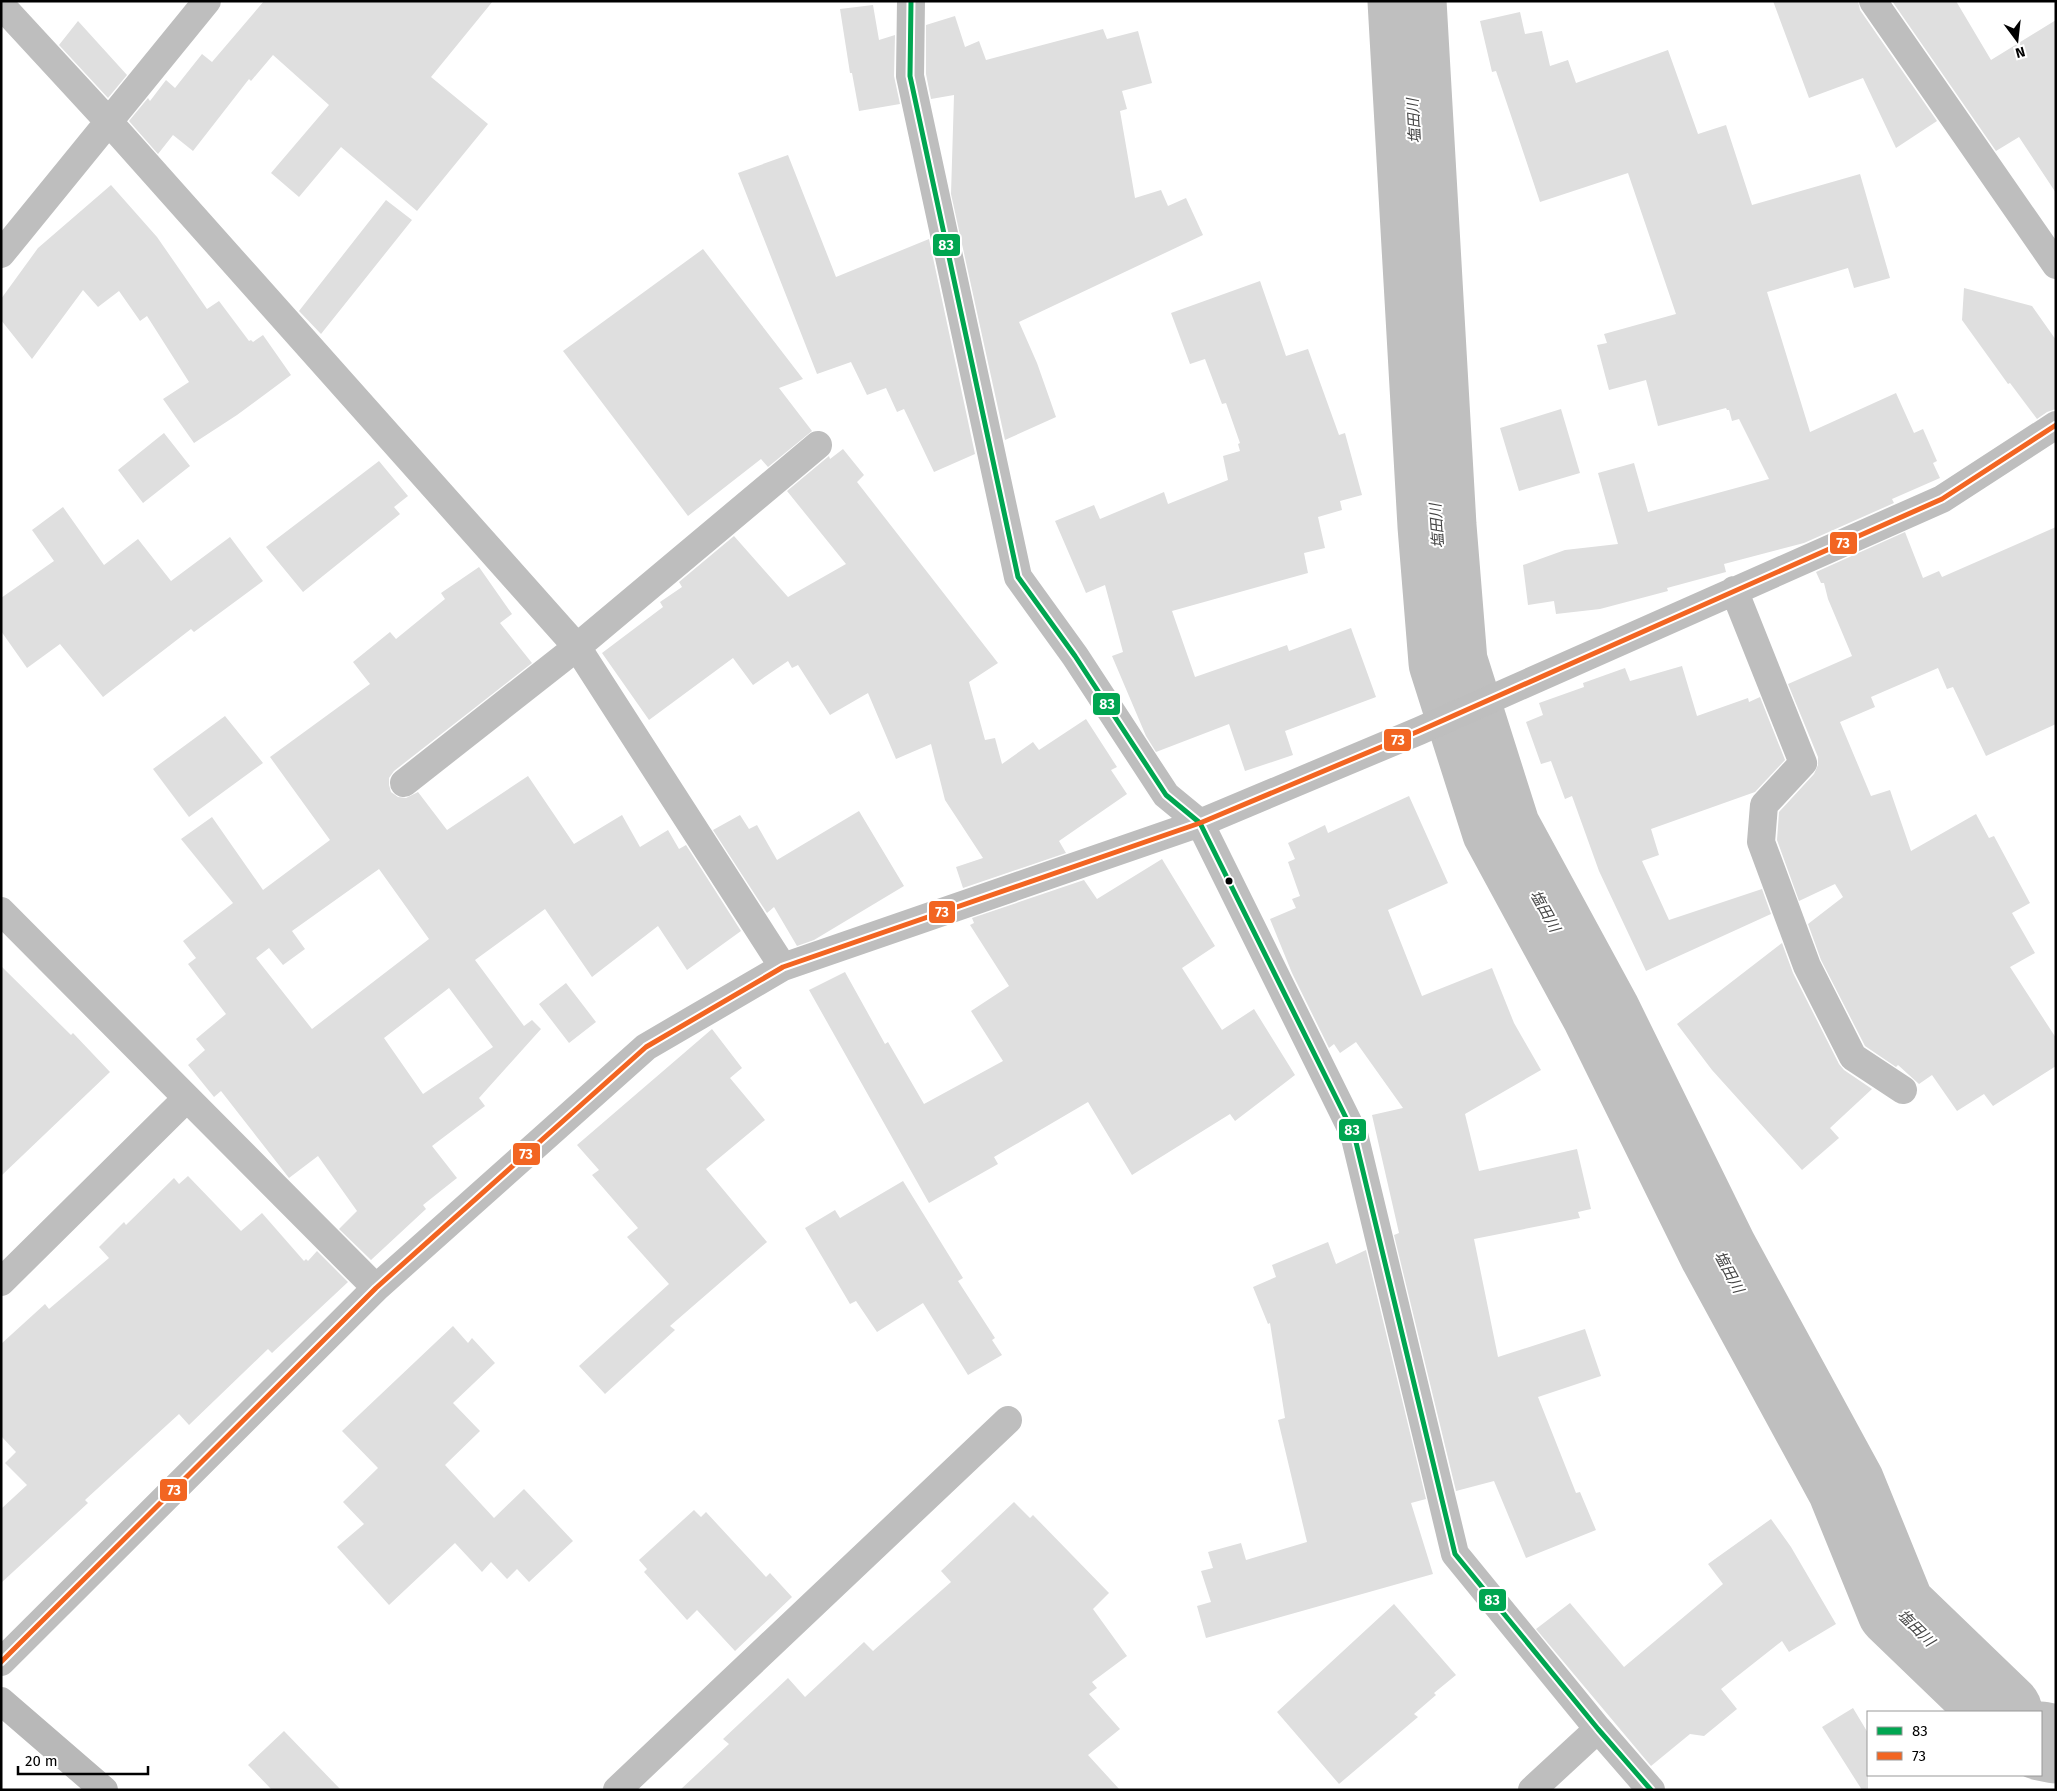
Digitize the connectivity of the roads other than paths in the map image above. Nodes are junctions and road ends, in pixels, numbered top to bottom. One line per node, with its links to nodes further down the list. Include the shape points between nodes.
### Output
1 (207, 1): 5 (street)
2 (911, 1): 13 (street, via 910,76 1018,577 1075,656 1166,795)
3 (1873, 1): 7 (street)
4 (1, 5): 5 (street)
5 (109, 122): 6 (street); 11 (street)
6 (1, 254)
7 (2056, 265)
8 (2056, 425): 10 (street, via 1942,499)
9 (818, 445): 11 (street)
10 (1734, 590): 13 (street, via 1418,731); 16 (street, via 1803,763 1764,805 1760,842 1807,966 1853,1057)
11 (577, 647): 12 (street); 15 (street)
12 (404, 783)
13 (1200, 823): 15 (street); 23 (street, via 1354,1134 1455,1554)
14 (1, 911): 17 (street)
15 (783, 967): 19 (street, via 646,1047)
16 (1903, 1090)
17 (187, 1098): 18 (street); 19 (street)
18 (1, 1282)
19 (376, 1288): 21 (street)
20 (1008, 1420): 25 (street)
21 (1, 1662)
22 (1, 1701): 24 (street)
23 (1598, 1729): 26 (street); 27 (street)
24 (104, 1790)
25 (617, 1790)
26 (1532, 1790)
27 (1651, 1790)

